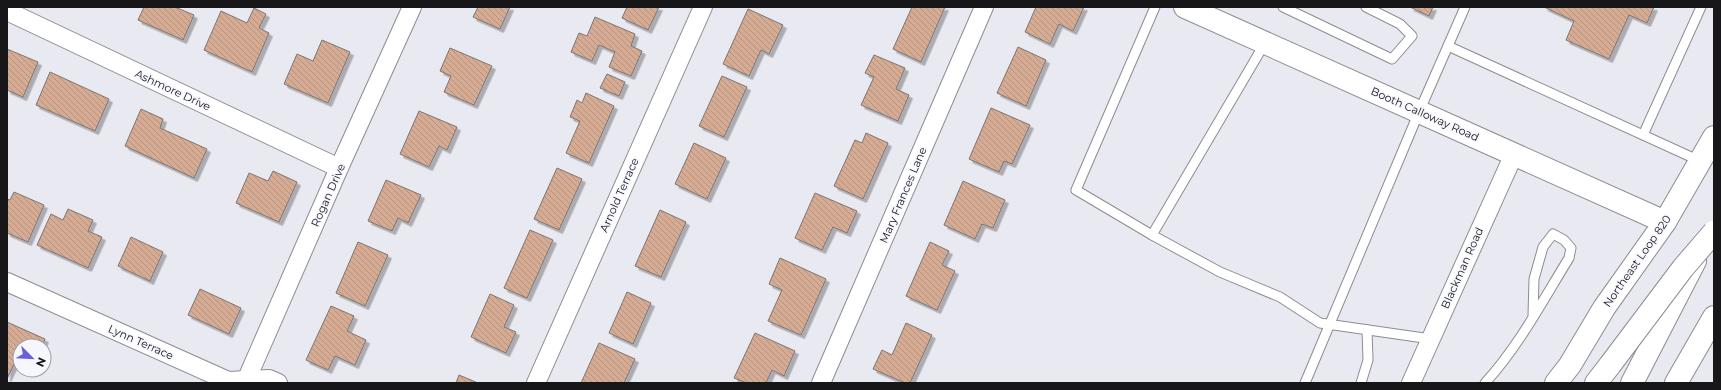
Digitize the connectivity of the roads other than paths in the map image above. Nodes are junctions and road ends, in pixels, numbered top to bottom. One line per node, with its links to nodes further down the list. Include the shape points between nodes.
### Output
1 (412, 7): 18 (street, Rogan Drive)
2 (703, 7): 32 (street, Arnold Terrace)
3 (984, 7): 33 (street, Mary Frances Lane)
4 (1155, 7): 22 (lane, via 1076,190)
5 (1185, 7): 11 (main road, Booth Calloway Road)
6 (1283, 7): 7 (lane, via 1392,59 1412,36 1400,24)
7 (1366, 7)
8 (1466, 7): 12 (lane)
9 (1701, 7): 14 (lane)
10 (11, 11): 18 (street, Ashmore Drive)
11 (1264, 43): 13 (main road, Booth Calloway Road); 22 (lane)
12 (1448, 46): 13 (lane); 14 (lane)
13 (1419, 112): 16 (main road, Booth Calloway Road); 26 (lane)
14 (1643, 135): 17 (lane)
15 (1714, 137): 17 (main road, Northeast Loop 820)
16 (1514, 154): 19 (main road, Booth Calloway Road); 28 (street, Blackman Road)
17 (1700, 161): 19 (main road, Northeast Loop 820)
18 (339, 168): 30 (street, Rogan Drive)
19 (1665, 222): 38 (main road, Northeast Loop 820, via 1604,308)
20 (1714, 222): 40 (main road)
21 (1714, 232): 29 (main road, bridge, via 1683,268)
22 (1152, 235): 26 (lane, via 1220,272 1280,297 1320,323)
23 (7, 282): 30 (street, Lynn Terrace, via 228,381)
24 (1533, 315): 24 (lane, via 1569,258 1571,248 1564,240 1553,234 1543,247 1534,279); 37 (lane, via 1502,364)
25 (1714, 317): 41 (main road)
26 (1330, 324): 27 (lane); 34 (lane)
27 (1367, 330): 28 (lane); 35 (lane, via 1368,360)
28 (1431, 339): 36 (street, Blackman Road)
29 (1605, 374): 39 (main road)
30 (246, 382): 31 (street, Lynn Terrace, via 269,379)
31 (278, 383)
32 (536, 383)
33 (821, 383)
34 (1305, 383)
35 (1361, 383)
36 (1411, 383)
37 (1485, 383)
38 (1556, 383)
39 (1596, 383)
40 (1632, 383)
41 (1676, 383)

